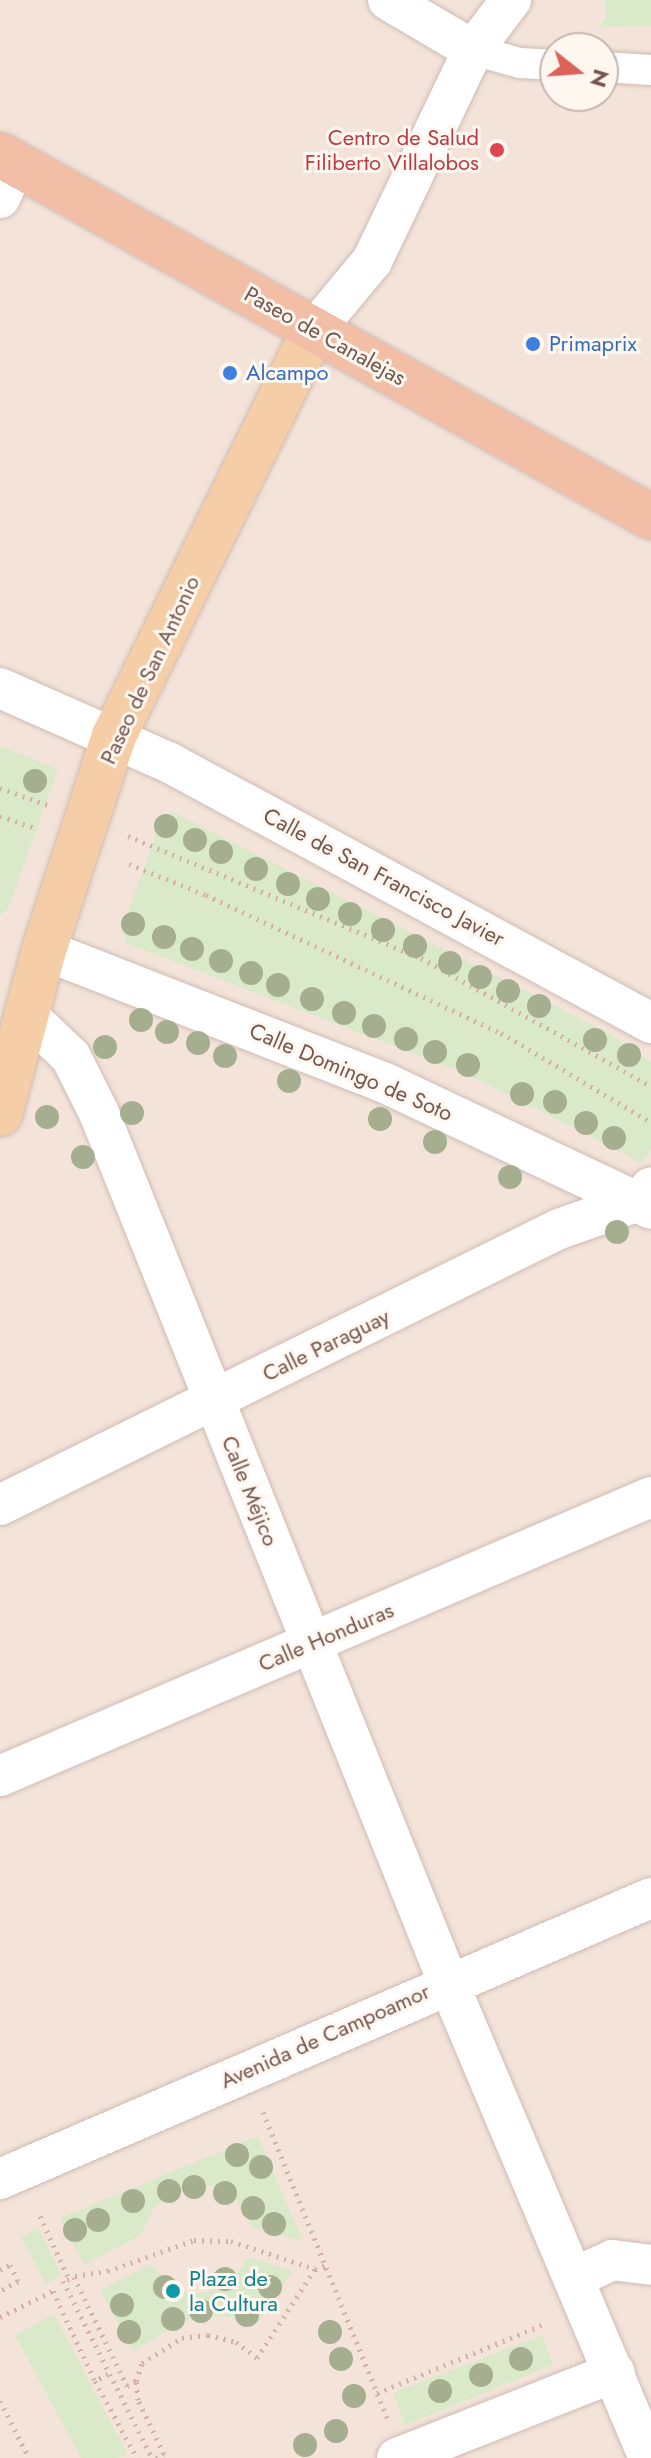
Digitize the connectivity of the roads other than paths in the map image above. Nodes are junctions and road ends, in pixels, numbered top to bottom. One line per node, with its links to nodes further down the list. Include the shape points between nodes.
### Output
1 (388, 0): 3 (street)
2 (511, 0): 3 (street)
3 (473, 50): 4 (street); 8 (street, via 372,261)
4 (539, 64)
5 (619, 68): 6 (street)
6 (651, 70)
7 (5, 172): 8 (highway, Paseo de Canalejas)
8 (312, 333): 9 (highway, Paseo de Canalejas); 11 (main road, Paseo de San Antonio)
9 (651, 517)
10 (0, 688): 11 (street, Calle de San Francisco Javier)
11 (114, 736): 12 (main road, Paseo de San Antonio, via 64,826); 14 (street, Calle de San Francisco Javier)
12 (44, 950): 13 (main road, Paseo de San Antonio); 16 (street, Calle Domingo de Soto, via 385,1083)
13 (28, 1016): 15 (main road, Paseo de San Antonio); 17 (street, Calle Méjico, via 71,1057 99,1113)
14 (651, 1023)
15 (0, 1114)
16 (647, 1199): 17 (street, Calle Paraguay, via 559,1229)
17 (213, 1400): 19 (street, Calle Paraguay); 20 (street, Calle Méjico)
18 (651, 1497): 20 (street, Calle Honduras)
19 (0, 1505)
20 (312, 1645): 21 (street, Calle Honduras); 23 (street, Calle Méjico)
21 (0, 1776)
22 (651, 1898): 23 (street, Avenida de Campoamor)
23 (448, 1982): 24 (street, Avenida de Campoamor); 26 (street, Calle Méjico)
24 (0, 2179)
25 (651, 2265): 26 (street, via 612,2260)
26 (576, 2277): 27 (street, Calle Méjico)
27 (615, 2372): 28 (street); 29 (street, Calle Méjico)
28 (394, 2444)
29 (649, 2458)

